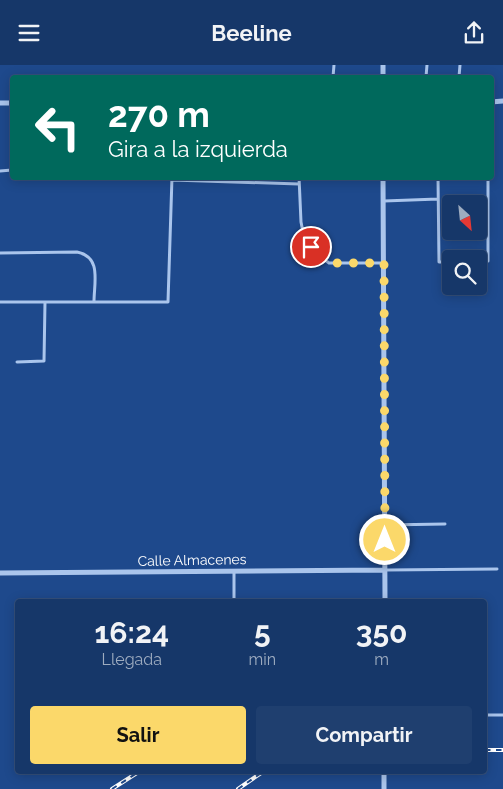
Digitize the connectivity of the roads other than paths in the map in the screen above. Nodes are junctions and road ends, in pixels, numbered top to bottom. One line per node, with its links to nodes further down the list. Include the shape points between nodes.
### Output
1 (172, 180): 16 (lane, via 168,302)
2 (197, 180): 7 (lane)
3 (299, 180): 7 (lane)
4 (383, 180): 9 (street)
5 (438, 180): 8 (lane)
6 (488, 180): 11 (lane)
7 (299, 184): 13 (lane, via 304,237 321,257 329,263)
8 (438, 199): 9 (lane); 12 (lane, via 439,262)
9 (384, 201): 13 (street)
10 (0, 253): 16 (lane, via 84,254 94,265)
11 (487, 261)
12 (442, 262)
13 (384, 263): 19 (street)
14 (0, 302): 15 (lane)
15 (45, 302): 16 (lane); 17 (lane, via 44,361)
16 (94, 302)
17 (17, 362)
18 (444, 524): 19 (lane)
19 (385, 525): 21 (street)
20 (498, 569): 21 (lane)
21 (385, 570): 22 (street, Calle Almacenes); 25 (street)
22 (234, 571): 23 (street, Calle Almacenes); 24 (lane)
23 (0, 573)
24 (234, 599)
25 (385, 599)
26 (487, 715): 27 (lane)
27 (503, 715)
28 (384, 774): 29 (street)
29 (384, 789)

